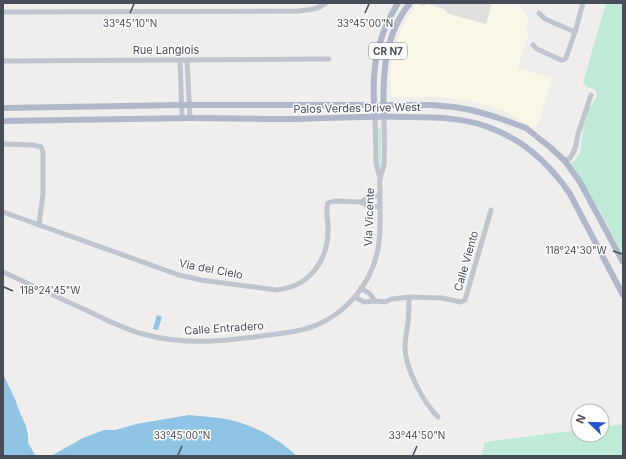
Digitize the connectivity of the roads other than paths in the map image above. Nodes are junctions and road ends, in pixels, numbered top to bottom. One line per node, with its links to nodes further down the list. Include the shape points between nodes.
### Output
1 (326, 3): 5 (street, via 312,10)
2 (398, 3): 16 (main road, CR N7, via 382,33 378,49)
3 (410, 3): 17 (main road, CR N7, via 389,43)
4 (583, 3): 7 (street)
5 (3, 12)
6 (539, 14): 7 (street)
7 (575, 32): 8 (street, via 564,60)
8 (533, 45)
9 (330, 58): 11 (street, Rue Langlois)
10 (180, 60): 11 (street, Rue Langlois); 12 (street, Rue Langlois); 14 (street)
11 (187, 60): 15 (street)
12 (3, 61)
13 (591, 95): 25 (street, via 574,151)
14 (181, 105): 15 (main road, Palos Verdes Drive West); 18 (main road, Palos Verdes Drive West); 22 (street)
15 (189, 105): 16 (main road, Palos Verdes Drive West); 21 (street)
16 (374, 105): 17 (main road, Palos Verdes Drive West); 19 (main road, CR N7)
17 (384, 105): 20 (main road, CR N7); 25 (main road, Palos Verdes Drive West, via 454,107 496,117 526,128)
18 (3, 108)
19 (375, 116): 20 (main road, Palos Verdes Drive West); 21 (main road, Palos Verdes Drive West, via 297,119); 26 (street, Via Vicente, via 376,163)
20 (384, 116): 26 (street, Via Vicente, via 384,165); 36 (main road, Palos Verdes Drive West, via 469,122 493,129 528,149 552,170 570,194)
21 (190, 118): 22 (main road, Palos Verdes Drive West)
22 (182, 119): 23 (main road, Palos Verdes Drive West)
23 (3, 121)
24 (3, 144): 32 (street, via 42,147 43,193)
25 (565, 161): 33 (main road, Palos Verdes Drive West, via 580,182)
26 (380, 179): 27 (street, Via Vicente)
27 (379, 196): 28 (street, Via del Cielo, via 370,196); 29 (street, Via Vicente)
28 (361, 202): 29 (street, Via del Cielo); 32 (street, Via del Cielo, via 328,203 326,248 319,264 308,277 294,286 276,290 179,275)
29 (380, 208): 35 (street, Via Vicente, via 377,253 372,269)
30 (491, 210): 38 (street, Calle Viento, via 465,300 461,302 442,298)
31 (3, 212): 32 (street, Via del Cielo)
32 (39, 224)
33 (623, 262)
34 (3, 272): 37 (street, Calle Entradero, via 123,327 143,334 181,341 247,338 307,328 332,317)
35 (361, 288): 37 (street, Via Vicente); 39 (street)
36 (623, 294)
37 (355, 297): 39 (street, Calle Viento, via 364,302)
38 (409, 298): 39 (street, Calle Viento); 40 (street, via 406,356 417,386)
39 (376, 301)
40 (438, 417)

